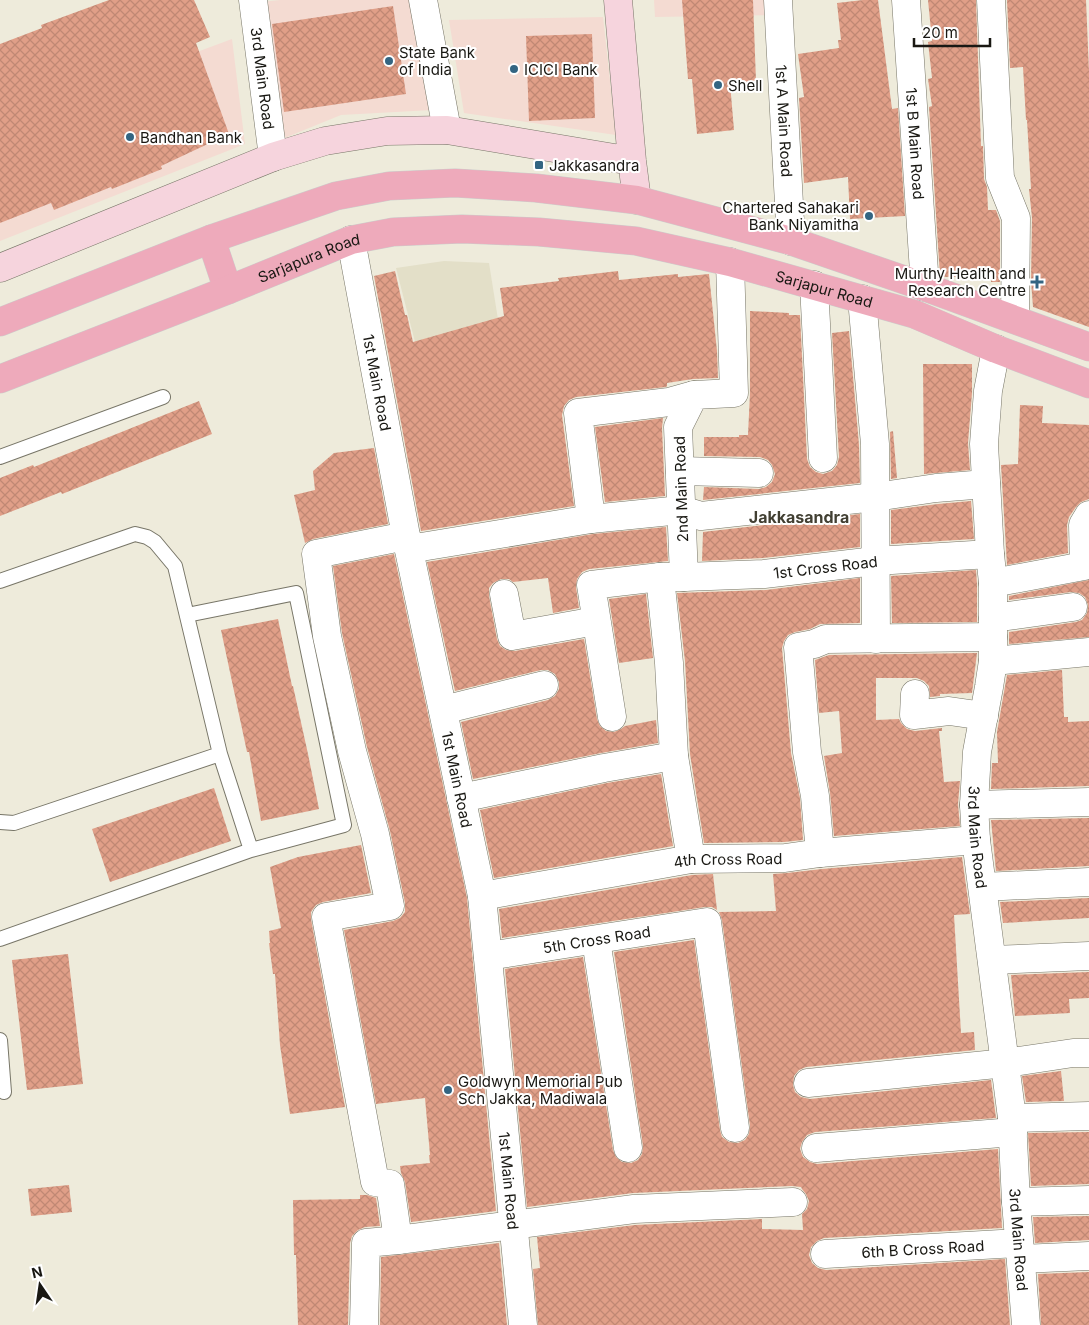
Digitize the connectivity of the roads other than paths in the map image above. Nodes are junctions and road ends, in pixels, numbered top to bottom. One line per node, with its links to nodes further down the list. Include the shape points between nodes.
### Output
1 (254, 0): 8 (street, 3rd Main Road)
2 (423, 0): 7 (street)
3 (618, 0): 9 (street)
4 (778, 0): 14 (street, 1st A Main Road)
5 (906, 0): 18 (street, 1st B Main Road)
6 (991, 0): 21 (street, via 1000,178 1016,218)
7 (446, 130): 8 (street, via 387,131 325,141); 9 (street)
8 (273, 158): 16 (street)
9 (632, 161): 10 (street)
10 (637, 200): 11 (main road, via 536,188 455,183 389,186 336,196); 14 (main road, Sarjapur Road)
11 (211, 239): 19 (main road); 22 (main road)
12 (351, 240): 13 (main road, Sarjapura Road, via 393,232 462,229); 19 (main road, Sarjapura Road); 38 (street, 1st Main Road)
13 (636, 241): 15 (main road, Sarjapur Road)
14 (791, 242): 18 (main road, Sarjapur Road)
15 (730, 262): 17 (main road, Sarjapur Road); 27 (street, via 734,393)
16 (0, 268)
17 (814, 285): 20 (main road, Sarjapur Road); 30 (street)
18 (925, 287): 21 (main road, Sarjapur Road)
19 (228, 290): 25 (main road, Sarjapura Road)
20 (862, 299): 24 (main road, Sarjapur Road, via 914,314); 34 (street, via 875,444)
21 (1015, 319): 23 (main road, Sarjapur Road)
22 (0, 322)
23 (1089, 347)
24 (996, 349): 26 (main road, Sarjapur Road); 33 (street, 3rd Main Road, via 988,391 984,444)
25 (0, 379)
26 (1089, 384)
27 (694, 395): 31 (street, 2nd Main Road, via 678,427); 37 (street, via 669,402 578,412)
28 (163, 397): 29 (lane)
29 (0, 457)
30 (823, 458)
31 (680, 471): 32 (street); 35 (street, 2nd Main Road)
32 (759, 473)
33 (986, 484): 34 (street); 39 (street, 3rd Main Road)
34 (875, 497): 35 (street, via 701,516); 40 (street)
35 (681, 510): 37 (street); 42 (street, 2nd Main Road)
36 (1089, 515): 41 (street, via 1083,525)
37 (591, 519): 38 (street)
38 (407, 542): 54 (street, 1st Main Road); 89 (street, via 316,554 327,636 390,906 326,917 375,1182 390,1184)
39 (990, 554): 40 (street, 1st Cross Road); 44 (street, 3rd Main Road)
40 (875, 561): 42 (street, 1st Cross Road, via 764,574); 49 (street)
41 (1086, 566): 44 (street)
42 (672, 577): 48 (street, 1st Cross Road, via 591,585); 58 (street, 2nd Main Road, via 669,663)
43 (0, 580): 47 (lane, via 136,534 155,542 175,566)
44 (993, 583): 50 (street, 3rd Main Road)
45 (504, 594): 48 (street, via 512,636)
46 (1073, 607): 50 (street)
47 (187, 615): 57 (lane); 64 (lane, via 296,593 344,825)
48 (596, 621): 56 (street)
49 (876, 638): 50 (street); 65 (street, via 826,639 798,647)
50 (993, 639): 51 (street); 55 (street, 3rd Main Road)
51 (1089, 652)
52 (544, 685): 54 (street)
53 (915, 694): 55 (street, via 914,716 949,711)
54 (443, 710): 59 (street, 1st Main Road)
55 (984, 716): 61 (street, 3rd Main Road, via 977,752)
56 (612, 717)
57 (220, 754): 62 (lane, via 14,823); 64 (lane)
58 (674, 756): 59 (street); 66 (street, 2nd Main Road)
59 (461, 798): 69 (street, 1st Main Road)
60 (1089, 802): 61 (street)
61 (974, 805): 63 (street, 3rd Main Road)
62 (0, 822)
63 (976, 840): 65 (street, 4th Cross Road); 68 (street, 3rd Main Road)
64 (251, 850): 70 (lane)
65 (820, 853): 66 (street, 4th Cross Road, via 786,858)
66 (691, 859): 69 (street, 4th Cross Road)
67 (1089, 882): 68 (street)
68 (983, 887): 74 (street, 3rd Main Road)
69 (482, 896): 72 (street, 1st Main Road)
70 (0, 939)
71 (596, 940): 72 (street, 5th Cross Road); 82 (street, 5th Cross Road, via 707,922); 83 (street)
72 (488, 956): 88 (street, 1st Main Road)
73 (1089, 956): 74 (street)
74 (992, 960): 77 (street, 3rd Main Road)
75 (0, 1040): 79 (lane)
76 (1089, 1053): 77 (street)
77 (1006, 1063): 78 (street); 81 (street, 3rd Main Road)
78 (808, 1083)
79 (4, 1092)
80 (1089, 1116): 81 (street)
81 (1013, 1125): 84 (street); 87 (street, 3rd Main Road)
82 (736, 1128)
83 (628, 1148)
84 (816, 1148)
85 (1089, 1200): 87 (street)
86 (793, 1202): 88 (street, via 634,1209)
87 (1016, 1202): 90 (street, 3rd Main Road)
88 (513, 1225): 89 (street); 94 (street, 1st Main Road)
89 (398, 1240): 93 (street, via 366,1243)
90 (1020, 1251): 91 (street, 6th B Cross Road); 92 (street, 6th B Cross Road); 95 (street, 3rd Main Road)
91 (825, 1254)
92 (1089, 1256)
93 (364, 1325)
94 (523, 1325)
95 (1026, 1325)

